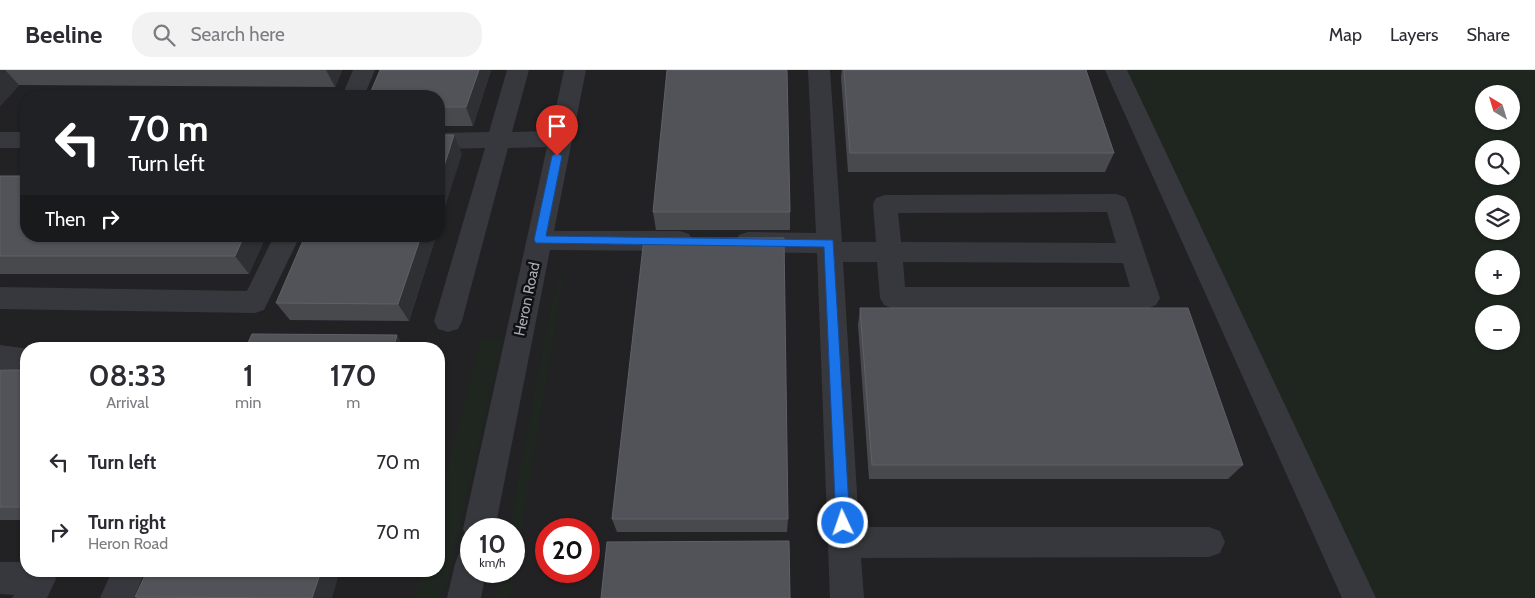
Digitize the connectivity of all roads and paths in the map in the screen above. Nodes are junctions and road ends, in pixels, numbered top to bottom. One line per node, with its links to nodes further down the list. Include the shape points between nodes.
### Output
1 (364, 70): 6 (street)
2 (518, 70): 11 (street)
3 (575, 70): 7 (street, Heron Road)
4 (819, 70): 14 (street)
5 (1116, 70): 31 (street)
6 (356, 90)
7 (560, 139): 11 (street); 12 (street, Heron Road)
8 (0, 140): 9 (street)
9 (20, 140)
10 (445, 141): 11 (street)
11 (498, 141): 18 (street)
12 (540, 240): 14 (street); 21 (street, Heron Road)
13 (284, 242): 17 (street, via 256,302)
14 (829, 247): 15 (street); 23 (street)
15 (889, 252): 16 (street); 16 (street, via 885,204 1116,203); 16 (street, via 893,298 1147,298)
16 (1133, 253)
17 (0, 298)
18 (448, 321)
19 (0, 357): 20 (street)
20 (20, 359)
21 (481, 518)
22 (1209, 542): 23 (street)
23 (844, 543): 30 (street)
24 (126, 577): 28 (street)
25 (0, 578): 27 (street, via 38,579)
26 (467, 583): 29 (street)
27 (29, 598)
28 (117, 598)
29 (464, 598)
30 (847, 598)
31 (1359, 598)

